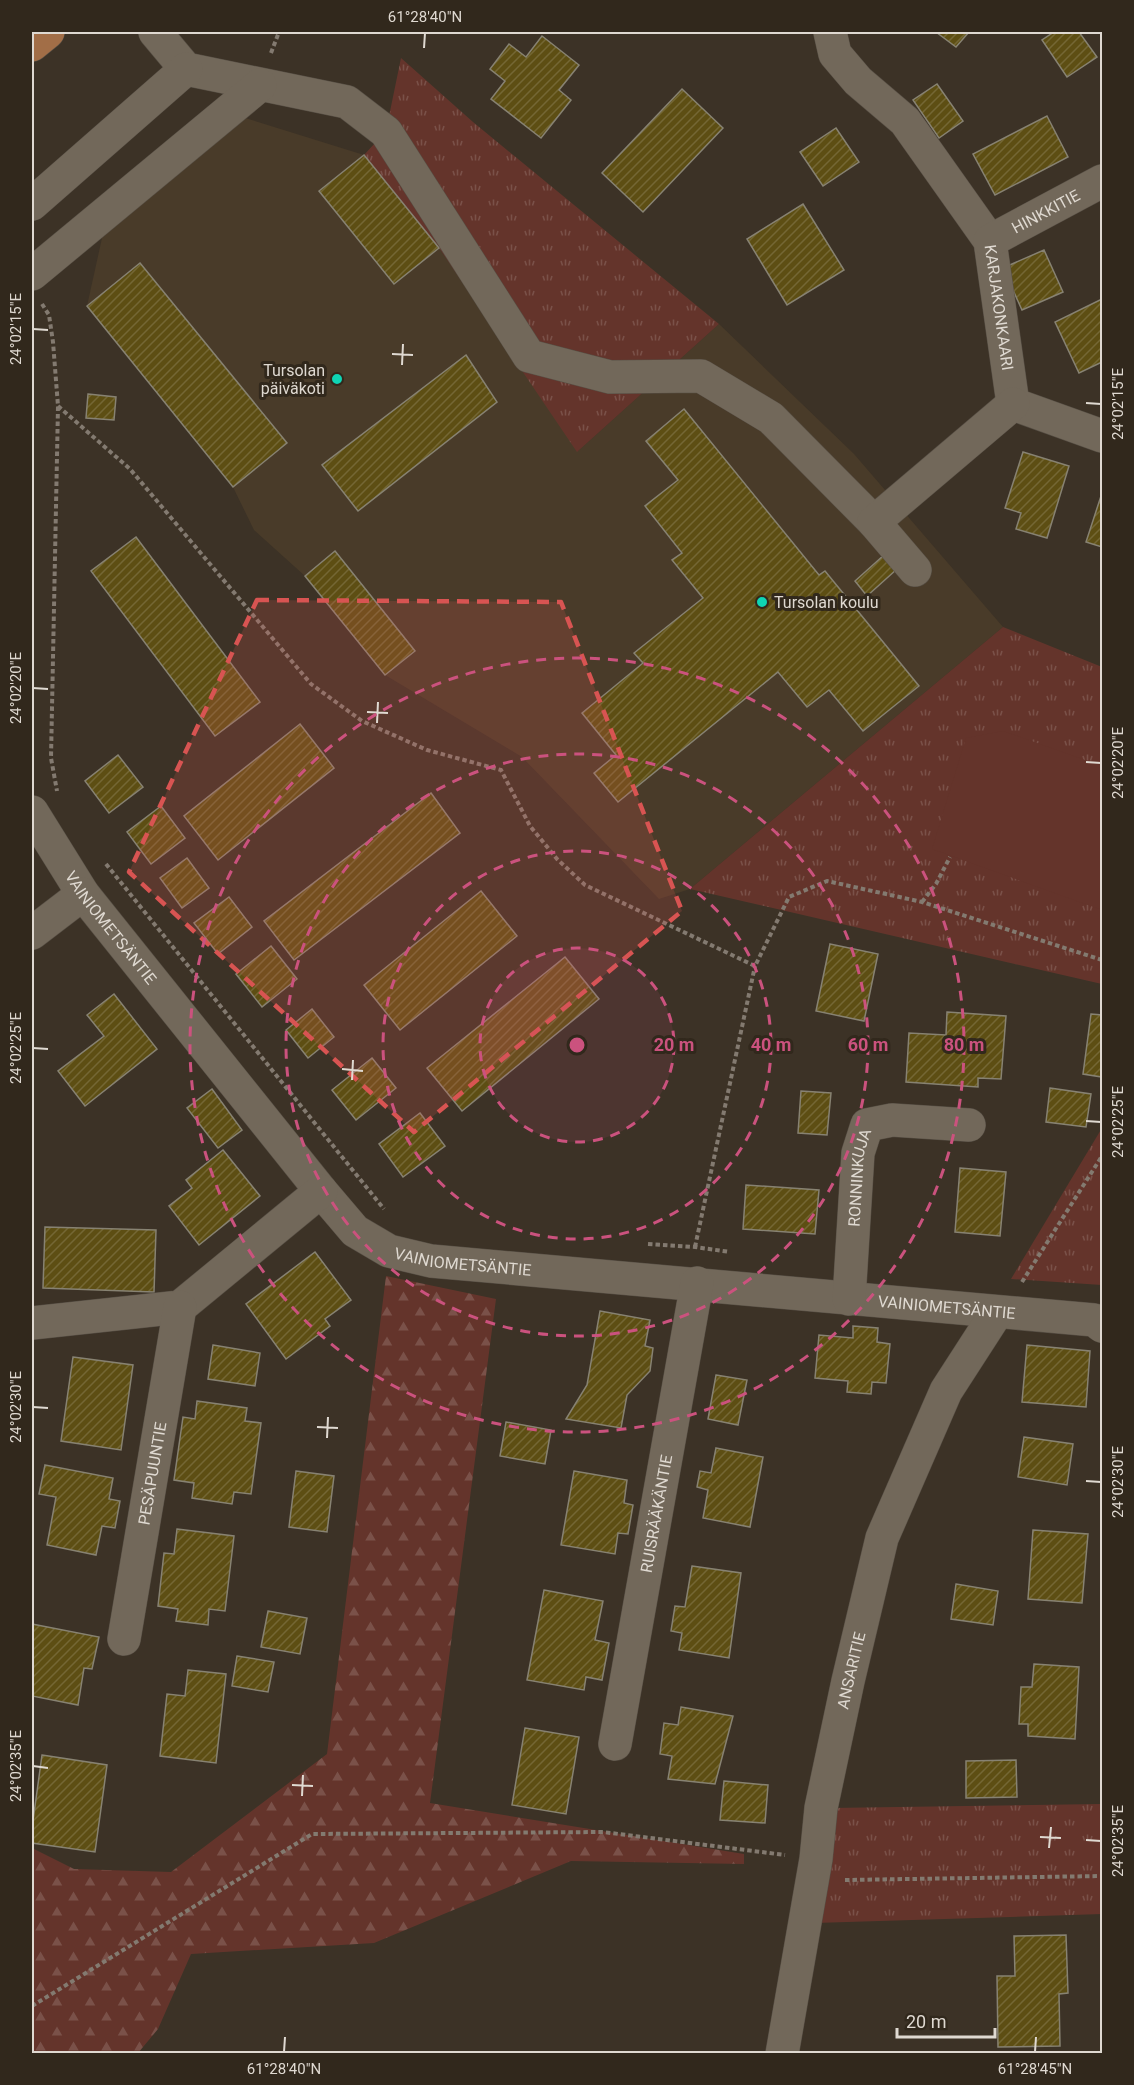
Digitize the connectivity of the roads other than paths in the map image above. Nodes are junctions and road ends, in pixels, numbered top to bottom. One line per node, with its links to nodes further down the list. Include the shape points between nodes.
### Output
1 (48, 32): 4 (main road)
2 (155, 32): 5 (street)
3 (830, 32): 9 (street, KARJAKONKAARI, via 835,54 858,81 905,121)
4 (32, 45)
5 (186, 69): 6 (street); 8 (street)
6 (260, 85): 10 (street); 13 (street, via 346,102 386,132 530,356 610,377 701,376 771,418)
7 (1102, 181): 9 (street, HINKKITIE)
8 (32, 204)
9 (990, 241): 11 (street, KARJAKONKAARI)
10 (34, 285)
11 (1013, 404): 12 (street); 13 (street)
12 (1102, 436)
13 (874, 522): 14 (street)
14 (915, 570)
15 (32, 812): 16 (street, VAINIOMETSÄNTIE)
16 (83, 894): 17 (street); 19 (street, VAINIOMETSÄNTIE)
17 (32, 933)
18 (969, 1125): 21 (street, RONNINKUJA, via 892,1120 867,1125 858,1153)
19 (321, 1191): 20 (street, VAINIOMETSÄNTIE, via 355,1231 390,1251 431,1261); 22 (street)
20 (697, 1283): 21 (street, VAINIOMETSÄNTIE); 27 (street, RUISRÄÄKÄNTIE)
21 (849, 1299): 23 (street, VAINIOMETSÄNTIE)
22 (180, 1307): 24 (street); 26 (street, PESÄPUUNTIE)
23 (997, 1312): 25 (street, VAINIOMETSÄNTIE, via 1094,1320); 28 (street, ANSARITIE, via 946,1391 882,1539 821,1808)
24 (32, 1323)
25 (1102, 1326)
26 (124, 1640)
27 (615, 1744)
28 (782, 2054)

